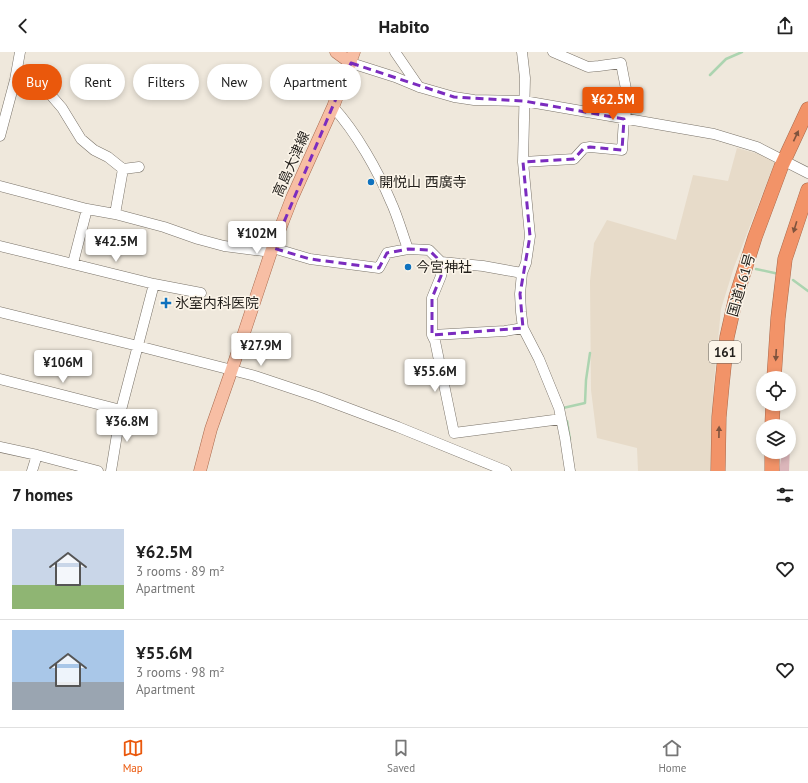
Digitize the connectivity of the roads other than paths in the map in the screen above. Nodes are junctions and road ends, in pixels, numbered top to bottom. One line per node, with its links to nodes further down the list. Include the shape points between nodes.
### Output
1 (19, 52): 7 (street)
2 (336, 52): 6 (main road)
3 (395, 52): 8 (street)
4 (522, 52): 11 (street)
5 (553, 52): 14 (street, via 588,67 622,63 626,89)
6 (352, 57): 8 (street); 12 (main road, 高島大津線)
7 (17, 64)
8 (419, 87): 11 (street, via 474,100)
9 (12, 91): 15 (street)
10 (55, 100): 19 (street, via 81,139)
11 (524, 101): 14 (street); 17 (street)
12 (333, 107): 26 (street, via 365,152 390,198); 27 (main road, 高島大津線, via 292,198)
13 (808, 109): 16 (highway, 国道161号 / 161, one-way to 13)
14 (624, 119): 16 (street, via 714,134 757,147); 17 (street, via 622,150 590,147 584,148 574,159)
15 (0, 136)
16 (785, 160): 20 (street); 51 (highway, 国道161号 / 161, one-way to 16, via 719,417 727,337 741,276)
17 (523, 162): 30 (street, via 530,236 526,264)
18 (138, 167): 19 (street)
19 (123, 169): 24 (street)
20 (808, 173)
21 (0, 186): 23 (street)
22 (808, 190): 38 (highway, one-way to 38, via 785,259)
23 (86, 209): 24 (street); 29 (street)
24 (115, 214): 27 (street, via 224,246)
25 (0, 246): 29 (street)
26 (408, 249): 27 (street, via 387,253 379,268); 28 (street, via 429,250)
27 (272, 250): 37 (main road, 高島大津線)
28 (441, 262): 30 (street); 35 (street, via 441,276 432,298)
29 (73, 263): 31 (street)
30 (522, 273): 34 (street, via 520,294)
31 (154, 284): 32 (street); 36 (street)
32 (201, 293)
33 (0, 312): 36 (street)
34 (523, 328): 35 (street, via 504,332); 41 (street, via 539,359)
35 (432, 335): 41 (street, via 454,433)
36 (138, 346): 37 (street); 40 (street)
37 (232, 370): 48 (main road, 高島大津線, via 210,429); 49 (street, via 333,403)
38 (774, 371)
39 (0, 378): 40 (street)
40 (121, 410): 47 (street)
41 (561, 419): 50 (street)
42 (0, 447): 43 (street)
43 (37, 455): 45 (street); 46 (street)
44 (772, 459): 52 (highway)
45 (32, 471)
46 (98, 471)
47 (111, 471)
48 (200, 471)
49 (506, 471)
50 (570, 471)
51 (718, 471)
52 (772, 471)

